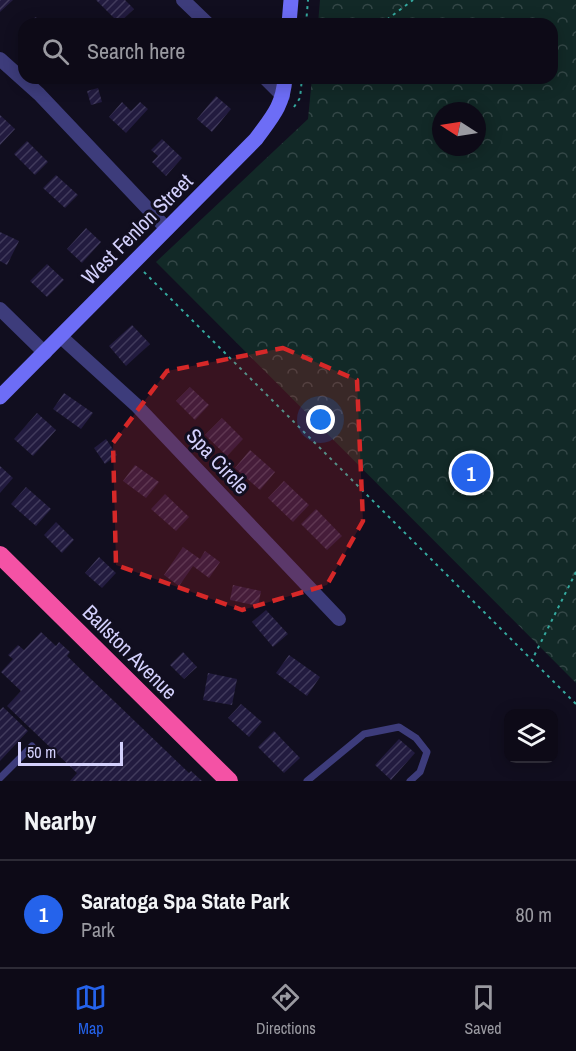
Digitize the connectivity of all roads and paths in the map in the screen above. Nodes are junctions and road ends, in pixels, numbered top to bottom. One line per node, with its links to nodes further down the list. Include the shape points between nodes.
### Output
1 (183, 0): 5 (street)
2 (291, 0): 6 (street)
3 (308, 0): 7 (path)
4 (413, 0): 8 (path)
5 (202, 18)
6 (290, 18)
7 (306, 18)
8 (389, 18)
9 (0, 59): 10 (street)
10 (18, 75)
11 (28, 84): 15 (street)
12 (271, 84): 14 (street)
13 (285, 84): 14 (street, West Fenlon Street)
14 (284, 96): 15 (street, West Fenlon Street, via 256,139)
15 (167, 228): 16 (street, West Fenlon Street)
16 (134, 261): 18 (street, West Fenlon Street); 24 (path)
17 (0, 309): 19 (street)
18 (60, 336): 19 (street, West Fenlon Street); 23 (street, Spa Circle, via 136,405)
19 (45, 353): 20 (street, West Fenlon Street)
20 (0, 397)
21 (0, 555): 28 (highway, Ballston Avenue)
22 (576, 572): 24 (path)
23 (339, 620)
24 (532, 660): 25 (path)
25 (576, 704)
26 (32, 746): 27 (lane)
27 (0, 778)
28 (229, 781)
29 (307, 781): 30 (lane, via 364,734 399,727 416,738 427,752 420,772)
30 (410, 781)

